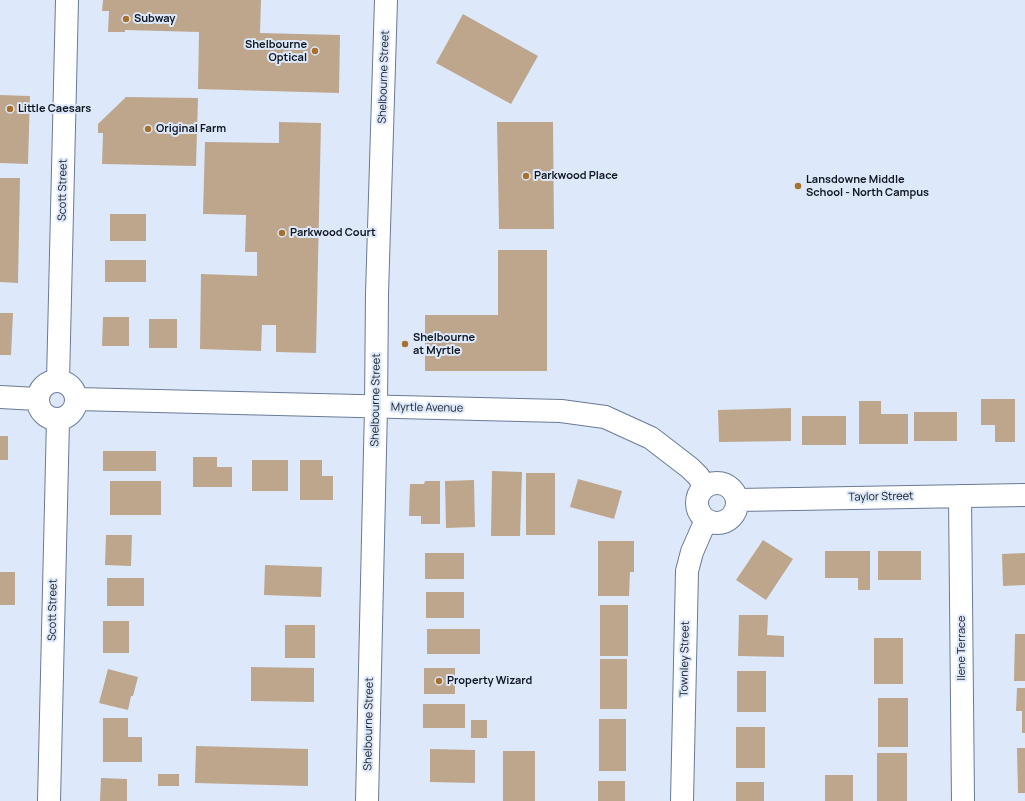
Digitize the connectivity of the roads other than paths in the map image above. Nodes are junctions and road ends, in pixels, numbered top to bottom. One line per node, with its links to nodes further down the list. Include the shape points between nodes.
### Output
1 (67, 0): 3 (street, Scott Street)
2 (386, 0): 7 (street, Shelbourne Street)
3 (58, 381): 5 (street, via 44,385); 6 (street, via 71,386)
4 (0, 398): 5 (street)
5 (37, 399): 8 (street, via 42,414)
6 (77, 399): 7 (street, Myrtle Avenue); 8 (street, via 71,413)
7 (376, 407): 9 (street, Myrtle Avenue, via 561,411 605,418 651,438 690,468); 15 (street, Shelbourne Street)
8 (58, 420): 14 (street, Scott Street)
9 (705, 486): 12 (street, via 719,482 725,484 736,494); 13 (street, via 700,491 697,503 701,516)
10 (960, 496): 11 (street, Taylor Street); 12 (street, Taylor Street); 17 (street, Ilene Terrace)
11 (1025, 496)
12 (738, 500): 13 (street, via 735,513 725,522 719,524)
13 (706, 520): 16 (street, Townley Street, via 687,571)
14 (49, 801)
15 (367, 801)
16 (682, 801)
17 (963, 801)

